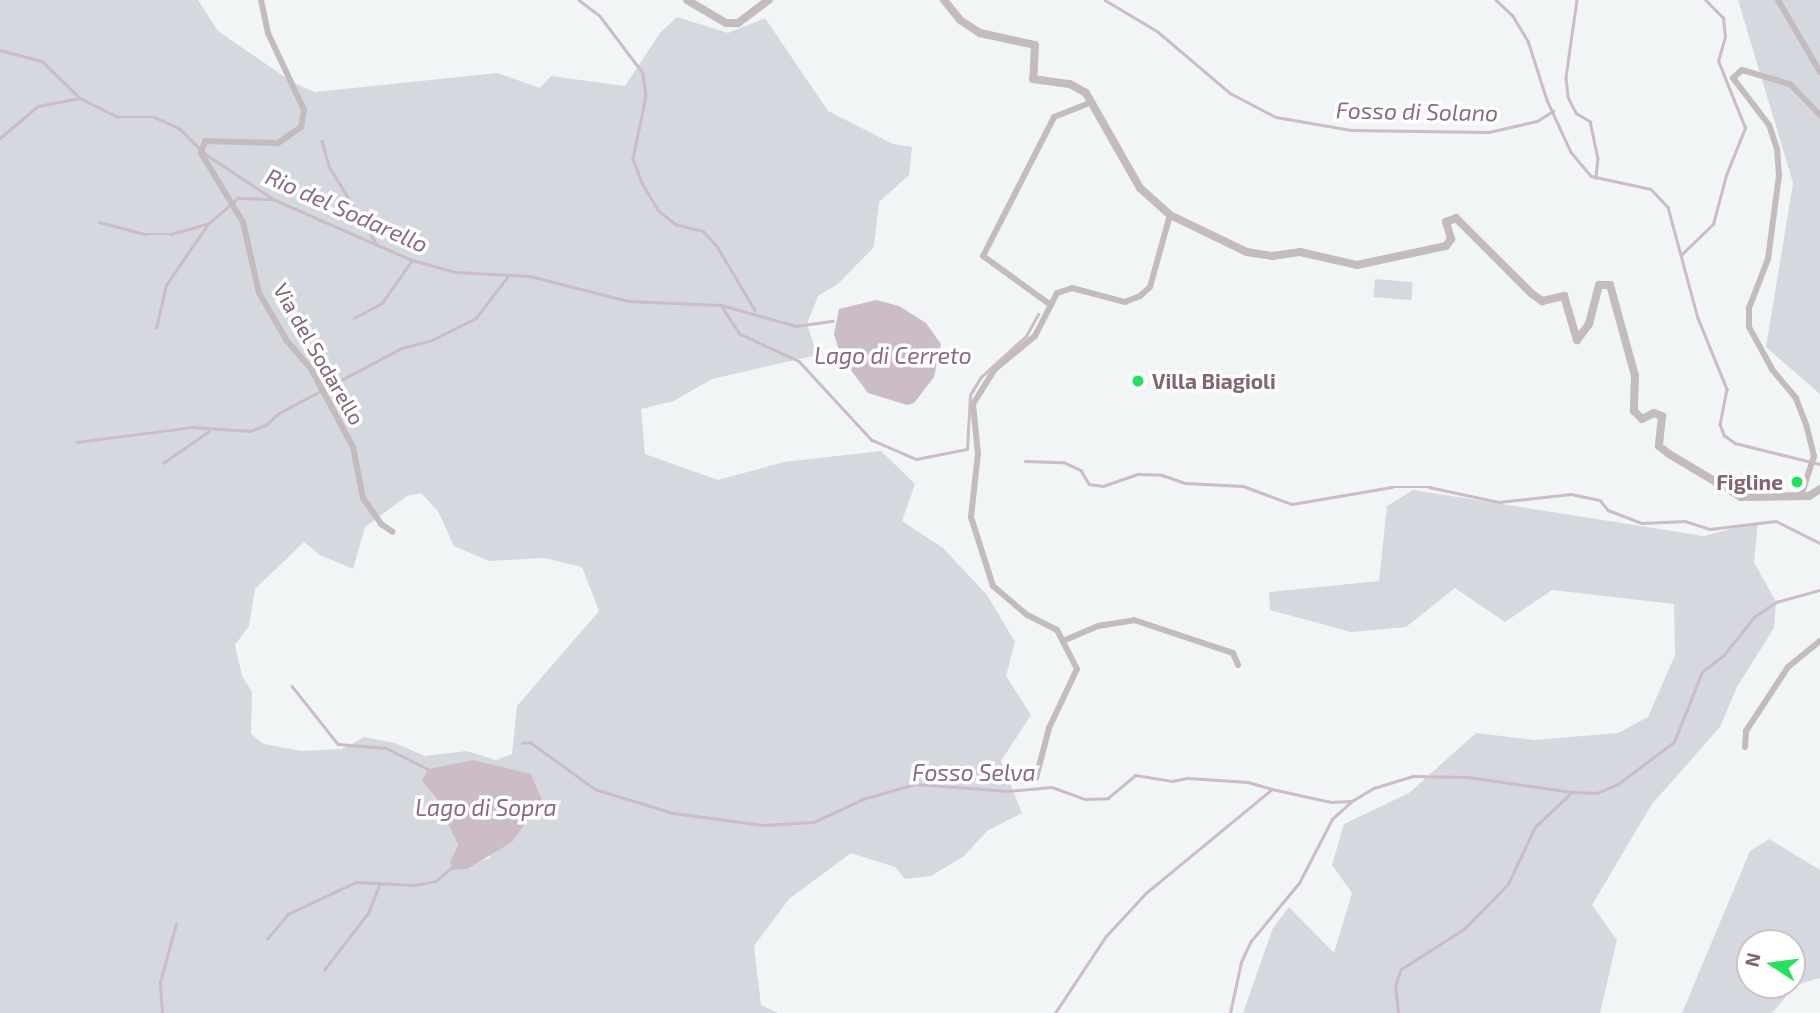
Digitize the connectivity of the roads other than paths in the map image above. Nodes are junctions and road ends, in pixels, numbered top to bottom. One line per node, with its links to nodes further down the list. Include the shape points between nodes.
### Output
1 (261, 0): 15 (street, Via del Sodarello, via 268,33 304,119 291,137 278,143 205,141 201,153 243,222 259,293 326,396 353,447 363,498 381,524)
2 (687, 0): 3 (street, via 726,23 738,23)
3 (769, 0)
4 (944, 0): 7 (street, via 960,20 980,33 1035,45 1033,79 1070,84)
5 (1778, 0): 6 (street)
6 (1820, 72)
7 (1092, 102): 9 (street, via 1140,188); 10 (street, via 1054,117 983,257)
8 (1820, 115): 11 (street, via 1790,84 1742,70 1733,78 1769,125 1777,149 1768,259 1749,308 1749,327 1772,369 1796,398 1814,456)
9 (1170, 215): 10 (street, via 1150,287 1140,296 1117,301 1072,288 1057,293); 14 (street, via 1247,252 1272,256 1300,252 1357,265 1446,246 1451,239 1446,222 1456,218 1531,293 1542,300 1564,296 1577,340 1589,324 1599,285 1610,285 1634,376 1634,411 1642,419 1654,413 1662,416 1659,446 1741,497)
10 (1048, 303): 16 (street, via 1035,336 994,370 973,404 978,454 971,517 993,586)
11 (1812, 468): 12 (street); 14 (street, via 1803,480)
12 (1820, 471)
13 (1820, 489): 14 (street)
14 (1801, 496)
15 (393, 532)
16 (1065, 639): 18 (street, via 1098,626 1134,620 1233,653); 20 (street, via 1077,669 1049,728)
17 (1820, 641): 19 (street, via 1788,667 1746,731)
18 (1238, 665)
19 (1745, 747)
20 (1036, 778)

